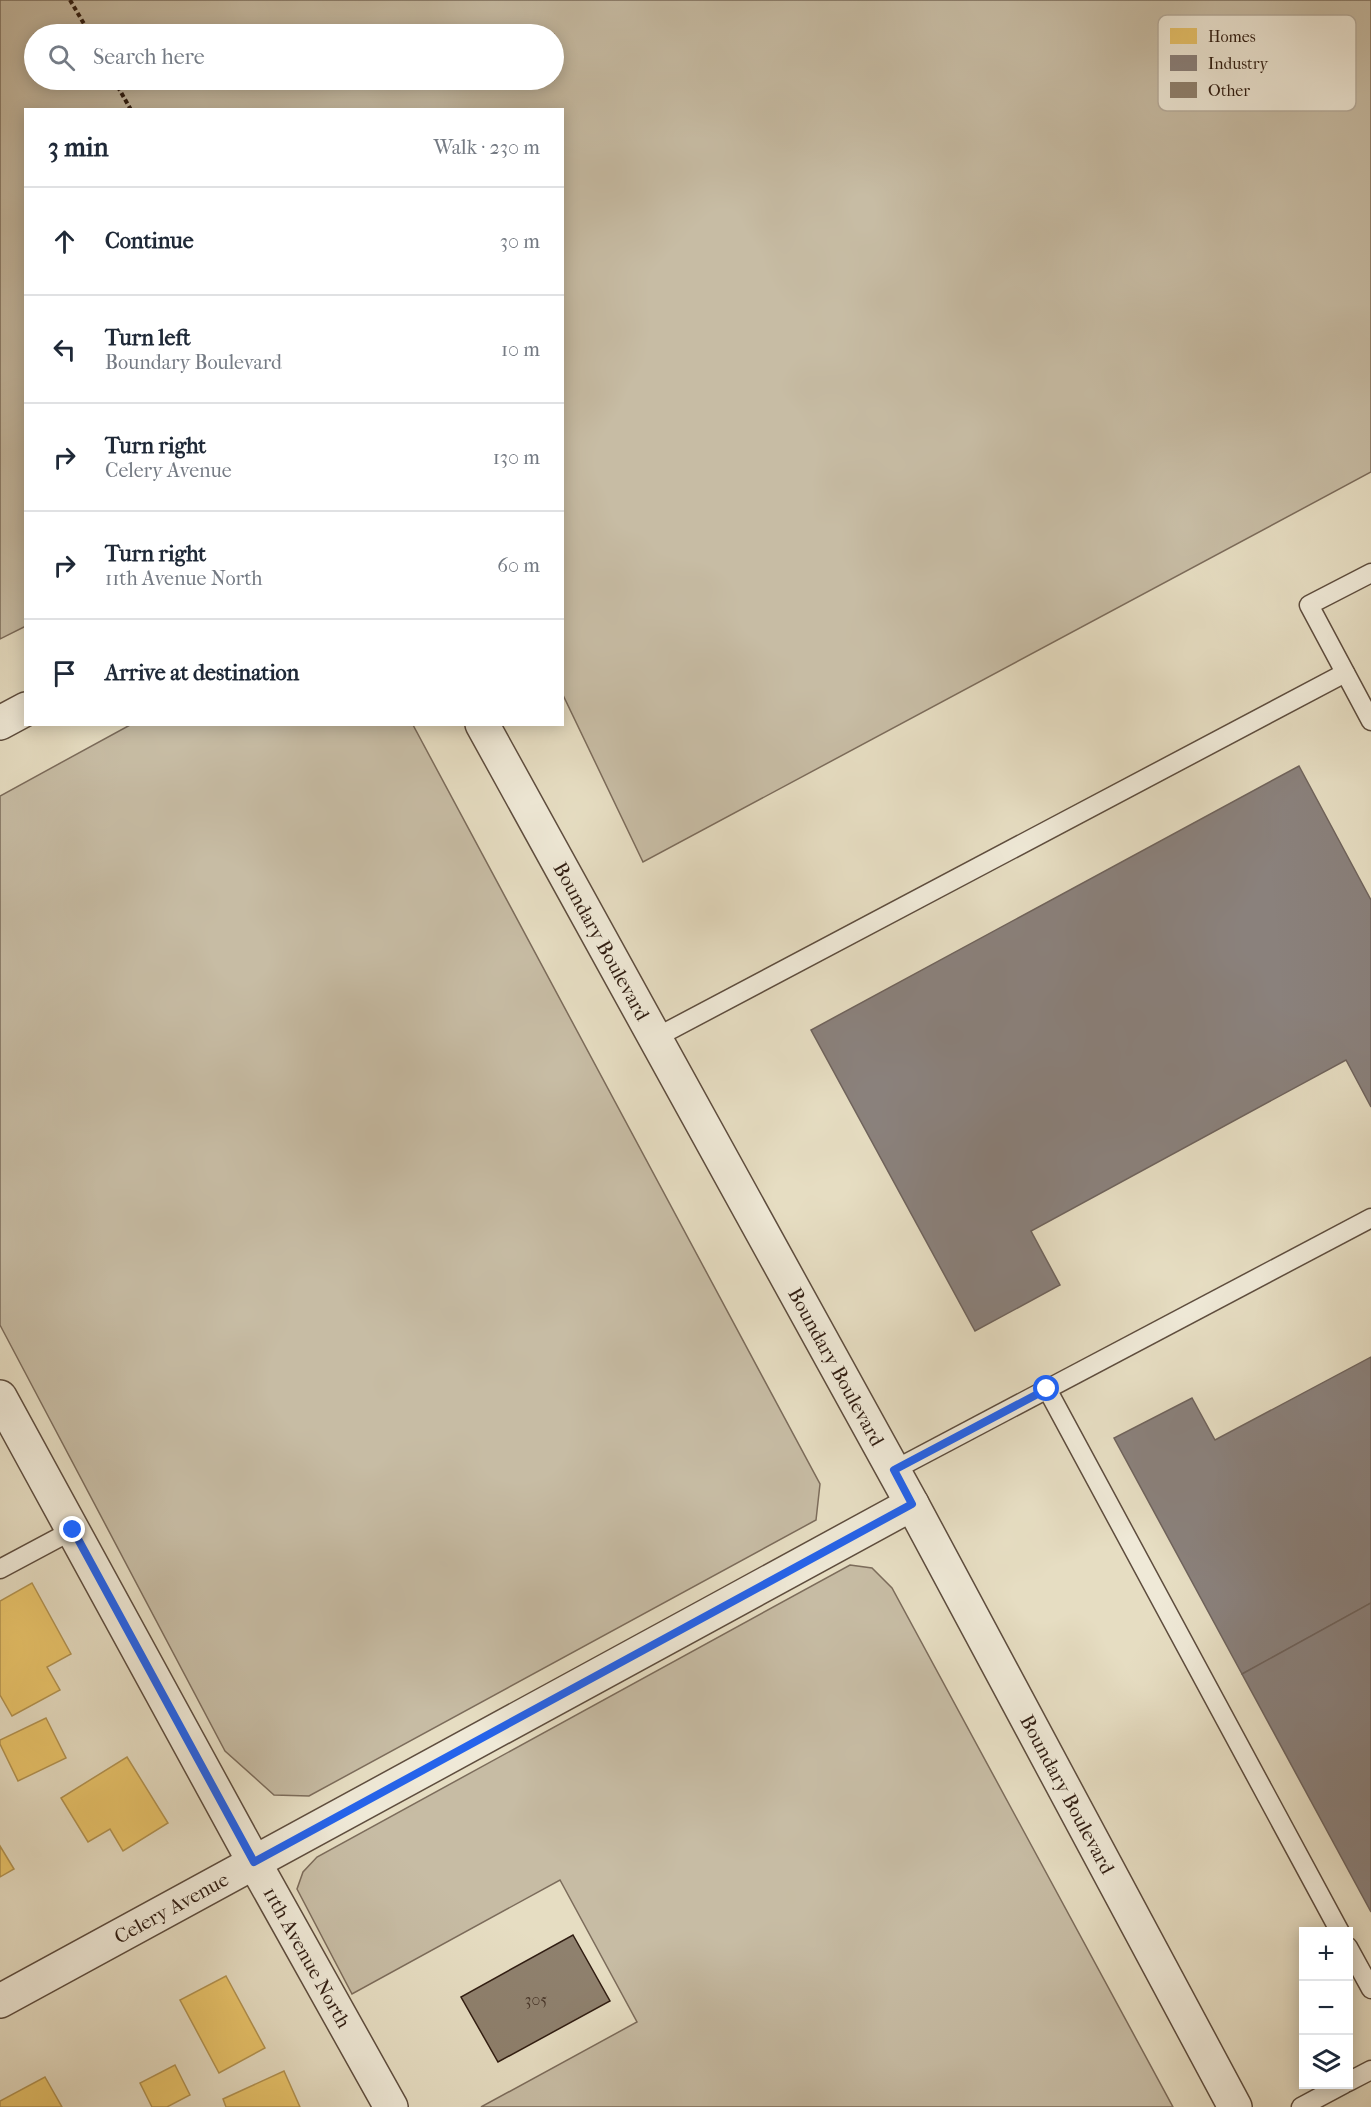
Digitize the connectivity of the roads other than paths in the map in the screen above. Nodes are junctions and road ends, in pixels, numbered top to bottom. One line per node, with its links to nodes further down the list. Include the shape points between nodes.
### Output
1 (1371, 573): 2 (lane, via 1309,605)
2 (1345, 673): 4 (lane); 7 (lane)
3 (24, 711): 5 (street)
4 (1371, 721)
5 (0, 723)
6 (483, 726): 7 (street, Boundary Boulevard)
7 (655, 1038): 11 (street, Boundary Boulevard)
8 (1371, 1218): 9 (lane)
9 (1047, 1389): 11 (lane); 16 (lane)
10 (0, 1397): 13 (street, 11th Avenue North)
11 (894, 1470): 12 (street, Boundary Boulevard)
12 (912, 1504): 15 (street, Celery Avenue); 24 (street, Boundary Boulevard)
13 (73, 1530): 14 (lane); 15 (street, 11th Avenue North)
14 (0, 1569)
15 (254, 1862): 19 (street, Celery Avenue); 23 (street, 11th Avenue North)
16 (1337, 1927)
17 (1353, 1956): 18 (lane)
18 (1371, 1989)
19 (0, 2001)
20 (1371, 2070): 21 (lane)
21 (1353, 2079)
22 (1336, 2089): 25 (lane)
23 (391, 2107)
24 (1235, 2107)
25 (1301, 2107)

